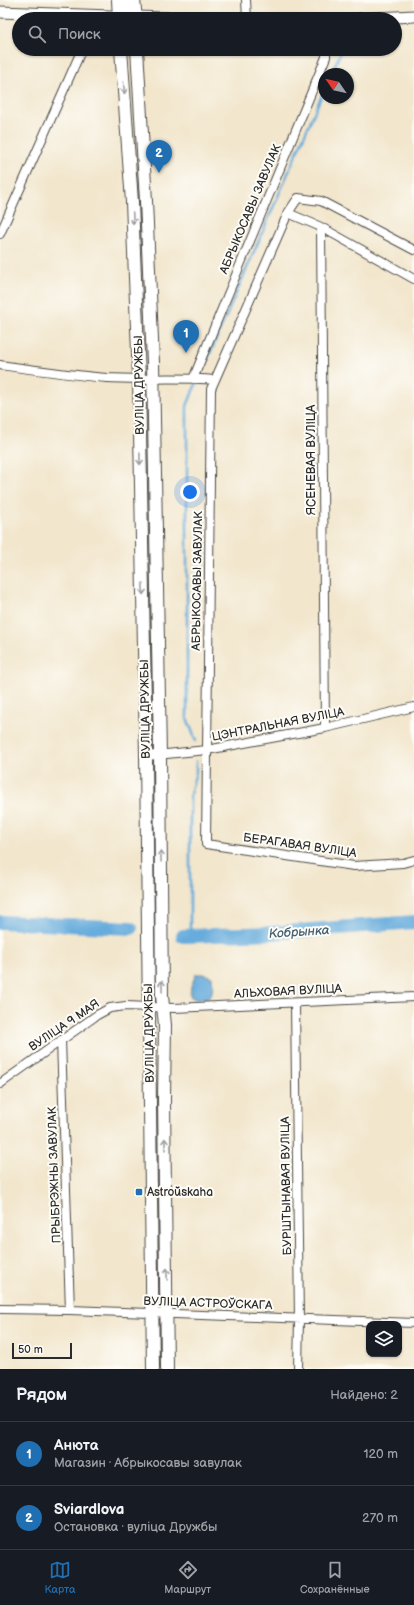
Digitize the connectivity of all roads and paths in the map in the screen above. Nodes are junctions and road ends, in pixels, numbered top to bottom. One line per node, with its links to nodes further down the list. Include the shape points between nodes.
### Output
1 (118, 0): 6 (main road)
2 (124, 0): 7 (main road)
3 (134, 0): 8 (main road)
4 (246, 0): 9 (street)
5 (0, 12): 10 (main road)
6 (124, 12)
7 (128, 12)
8 (129, 12)
9 (247, 12)
10 (12, 13)
11 (414, 16): 12 (main road)
12 (402, 17)
13 (79, 56): 20 (street)
14 (122, 56): 25 (main road, ВУЛІЦА ДРУЖБЫ, one-way to 25)
15 (131, 56): 18 (main road)
16 (137, 56): 18 (main road, ВУЛІЦА ДРУЖБЫ)
17 (326, 56): 29 (street, АБРЫКОСАВЫ ЗАВУЛАК)
18 (139, 100): 28 (main road, ВУЛІЦА ДРУЖБЫ, via 147,208)
19 (288, 213): 21 (street); 23 (street, АБРЫКОСАВЫ ЗАВУЛАК, via 298,198 321,201); 30 (street, АБРЫКОСАВЫ ЗАВУЛАК)
20 (4, 217): 22 (street)
21 (321, 227): 24 (street); 34 (street, ЯСЕНЕВАЯ ВУЛІЦА)
22 (0, 234)
23 (414, 250)
24 (414, 279)
25 (136, 290): 27 (main road, ВУЛІЦА ДРУЖБЫ); 28 (main road, via 142,322 143,369)
26 (0, 365): 27 (street, via 108,378)
27 (139, 378): 28 (street); 31 (main road, via 146,386 149,439); 32 (main road, ВУЛІЦА ДРУЖБЫ, one-way to 32)
28 (152, 378): 29 (street); 31 (main road, ВУЛІЦА ДРУЖБЫ)
29 (193, 379): 30 (street)
30 (215, 380): 35 (street, АБРЫКОСАВЫ ЗАВУЛАК, via 211,389)
31 (154, 465): 36 (main road, ВУЛІЦА ДРУЖБЫ)
32 (144, 674): 36 (main road, via 149,701 149,744 154,753); 37 (main road, ВУЛІЦА ДРУЖБЫ)
33 (414, 707): 34 (street, ЦЭНТРАЛЬНАЯ ВУЛІЦА)
34 (325, 728): 35 (street, ЦЭНТРАЛЬНАЯ ВУЛІЦА)
35 (207, 750): 36 (street, ЦЭНТРАЛЬНАЯ ВУЛІЦА); 38 (street, АБРЫКОСАВЫ ЗАВУЛАК)
36 (160, 755): 37 (street, ЦЭНТРАЛЬНАЯ ВУЛІЦА); 44 (main road, ВУЛІЦА ДРУЖБЫ, one-way to 36)
37 (146, 756): 40 (main road, ВУЛІЦА ДРУЖБЫ)
38 (206, 844): 39 (street, БЕРАГАВАЯ ВУЛІЦА, via 354,866)
39 (414, 860)
40 (148, 928): 43 (main road, ВУЛІЦА ДРУЖБЫ); 44 (main road, via 153,958 153,997)
41 (414, 997): 42 (street, АЛЬХОВАЯ ВУЛІЦА)
42 (295, 1003): 44 (street, АЛЬХОВАЯ ВУЛІЦА); 53 (street, БУРШТЫНАВАЯ ВУЛІЦА)
43 (149, 1008): 44 (street, АЛЬХОВАЯ ВУЛІЦА); 45 (street, ВУЛІЦА 9 МАЯ, via 110,1008); 47 (main road, via 158,1016 158,1056); 48 (main road, ВУЛІЦА ДРУЖБЫ)
44 (164, 1008): 47 (main road, ВУЛІЦА ДРУЖБЫ)
45 (61, 1040): 46 (street, ВУЛІЦА 9 МАЯ); 50 (street, ПРЫБРЭЖНЫ ЗАВУЛАК)
46 (0, 1084)
47 (164, 1099): 52 (main road, ВУЛІЦА ДРУЖБЫ, one-way to 47)
48 (152, 1223): 51 (main road, ВУЛІЦА ДРУЖБЫ); 52 (main road, via 158,1304)
49 (0, 1309): 50 (street, ВУЛІЦА АСТРОЎСКАГА)
50 (70, 1310): 51 (street, ВУЛІЦА АСТРОЎСКАГА)
51 (152, 1313): 52 (street, ВУЛІЦА АСТРОЎСКАГА); 55 (main road, ВУЛІЦА ДРУЖБЫ); 56 (main road, via 161,1322)
52 (167, 1314): 53 (street, ВУЛІЦА АСТРОЎСКАГА); 57 (main road, ВУЛІЦА ДРУЖБЫ)
53 (299, 1319): 54 (street, ВУЛІЦА АСТРОЎСКАГА); 58 (street, БУРШТЫНАВАЯ ВУЛІЦА)
54 (414, 1323)
55 (153, 1369)
56 (162, 1369)
57 (167, 1369)
58 (298, 1369)

